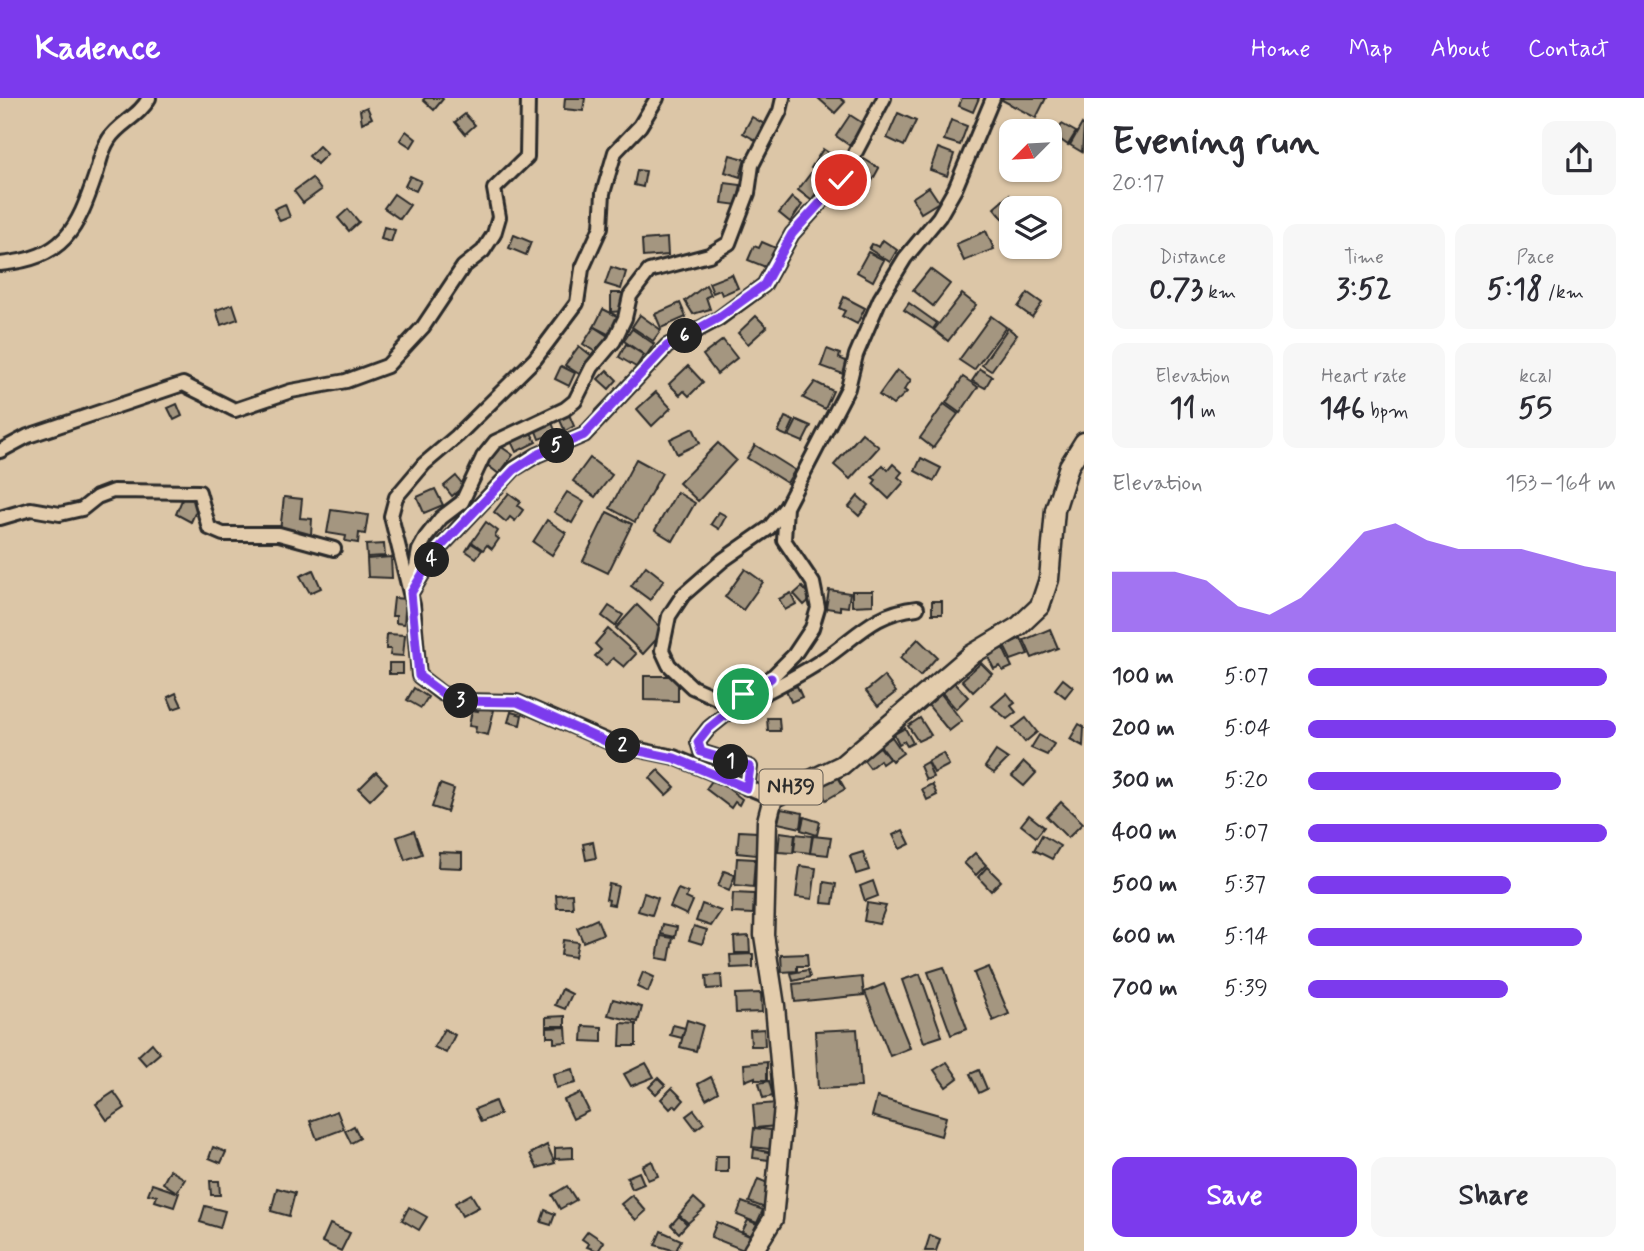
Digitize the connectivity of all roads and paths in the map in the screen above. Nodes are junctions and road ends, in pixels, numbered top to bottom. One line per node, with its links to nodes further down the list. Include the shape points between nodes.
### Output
1 (149, 98): 7 (street, via 100,153 71,235 46,255)
2 (528, 98): 9 (street, via 527,157 494,189 499,217 494,234 483,251 463,267 424,327 387,366 235,410 183,384 28,436)
3 (657, 98): 13 (street, via 640,126 615,152 603,193 601,227 582,269 577,303 535,359 424,464 396,497 391,516)
4 (783, 98): 13 (street, via 752,165 748,194 729,243 709,255 649,271 630,296 614,341 592,367 575,401 495,442 483,457 462,502 441,518 419,550)
5 (884, 98): 13 (street, via 841,180 792,234 764,285 667,346 584,435 514,470 435,553)
6 (993, 98): 10 (street, via 955,189 880,299 856,355 848,388)
7 (0, 264)
8 (1084, 442): 18 (highway, NH39, via 1069,466 1055,510 1049,579 1040,606 1019,626 971,655 842,765)
9 (0, 452)
10 (786, 507): 15 (street, via 784,540 813,583 818,608 812,628 794,655); 15 (street, via 769,528 683,594 669,616 662,650 669,665 692,687 721,700)
11 (0, 517): 12 (street, via 31,509 60,514 113,491 199,492 208,528 223,534 279,534)
12 (334, 549)
13 (411, 593): 17 (street, via 419,676 442,693 461,701 517,702 616,746 674,758)
14 (917, 608): 16 (street, via 875,620 825,658)
15 (771, 678): 16 (street)
16 (730, 711): 17 (street, via 698,742 701,752 750,767)
17 (747, 788): 18 (street)
18 (773, 797): 19 (highway, NH39, via 767,821 764,935 784,1106 773,1219)
19 (754, 1251)

